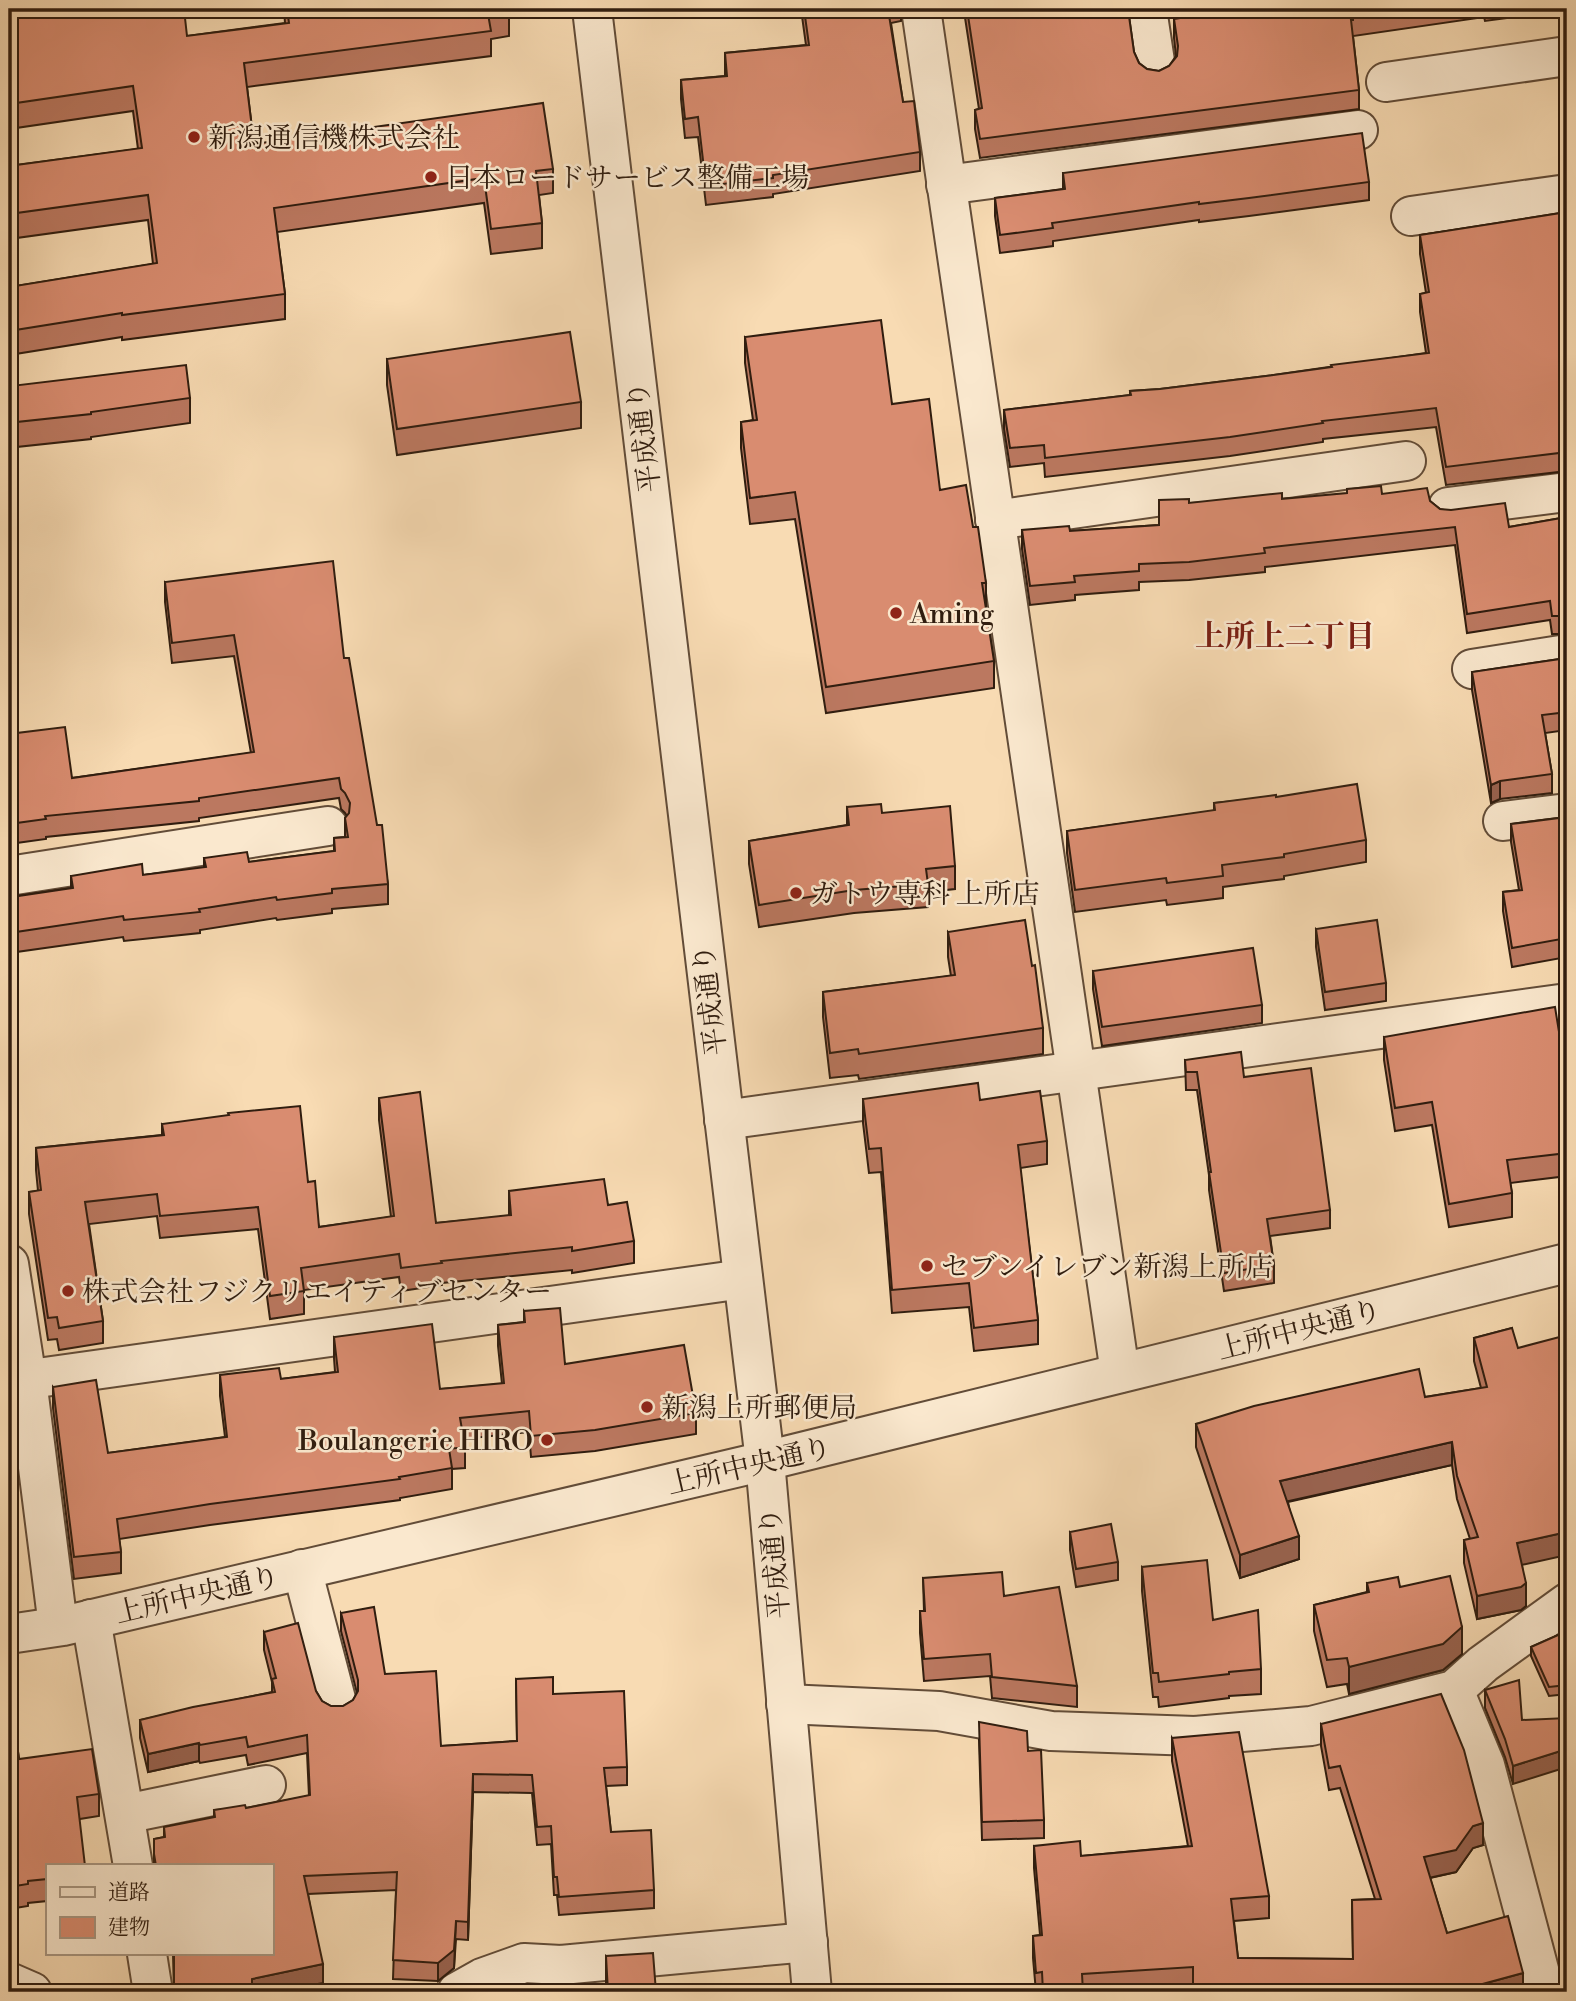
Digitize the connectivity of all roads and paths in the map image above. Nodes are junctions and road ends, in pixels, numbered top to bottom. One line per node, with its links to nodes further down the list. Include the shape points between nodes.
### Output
1 (592, 9): 23 (street, 平成通り)
2 (921, 9): 8 (street)
3 (1147, 9): 5 (street)
4 (1567, 56): 6 (street)
5 (1156, 68)
6 (1386, 82)
7 (1358, 131): 8 (street)
8 (946, 184): 14 (street)
9 (1567, 194): 10 (street)
10 (1411, 216)
11 (1406, 461): 14 (street)
12 (1567, 492): 13 (street)
13 (1448, 508)
14 (995, 520): 22 (street)
15 (1567, 654): 16 (street)
16 (1472, 669)
17 (1567, 813): 18 (street)
18 (1503, 821)
19 (328, 826): 20 (street)
20 (9, 876)
21 (1567, 1003): 22 (street)
22 (1076, 1072): 23 (street); 27 (street)
23 (724, 1120): 26 (street, 平成通り)
24 (1567, 1263): 27 (street, 上所中央通り)
25 (9, 1264): 28 (street)
26 (743, 1279): 28 (street); 29 (street, 平成通り)
27 (1120, 1373): 29 (street, 上所中央通り)
28 (18, 1381): 32 (street)
29 (765, 1461): 30 (street, 上所中央通り); 36 (street, 平成通り)
30 (302, 1569): 32 (street, 上所中央通り); 35 (street)
31 (1567, 1603): 34 (street)
32 (74, 1623): 33 (street, 上所中央通り); 38 (street)
33 (9, 1633)
34 (1454, 1690): 36 (street, via 1311,1726 1195,1736 1051,1731 939,1711); 48 (street, via 1485,1765)
35 (337, 1703)
36 (786, 1704): 40 (street, 平成通り)
37 (266, 1785): 38 (street)
38 (125, 1814): 39 (street)
39 (133, 1864)
40 (808, 1941): 42 (street); 47 (street, 平成通り)
41 (147, 1955): 45 (street)
42 (562, 1978): 46 (street, via 524,1963)
43 (9, 1982): 44 (street)
44 (32, 1992)
45 (153, 1992)
46 (457, 1992)
47 (812, 1992)
48 (1545, 1992)

